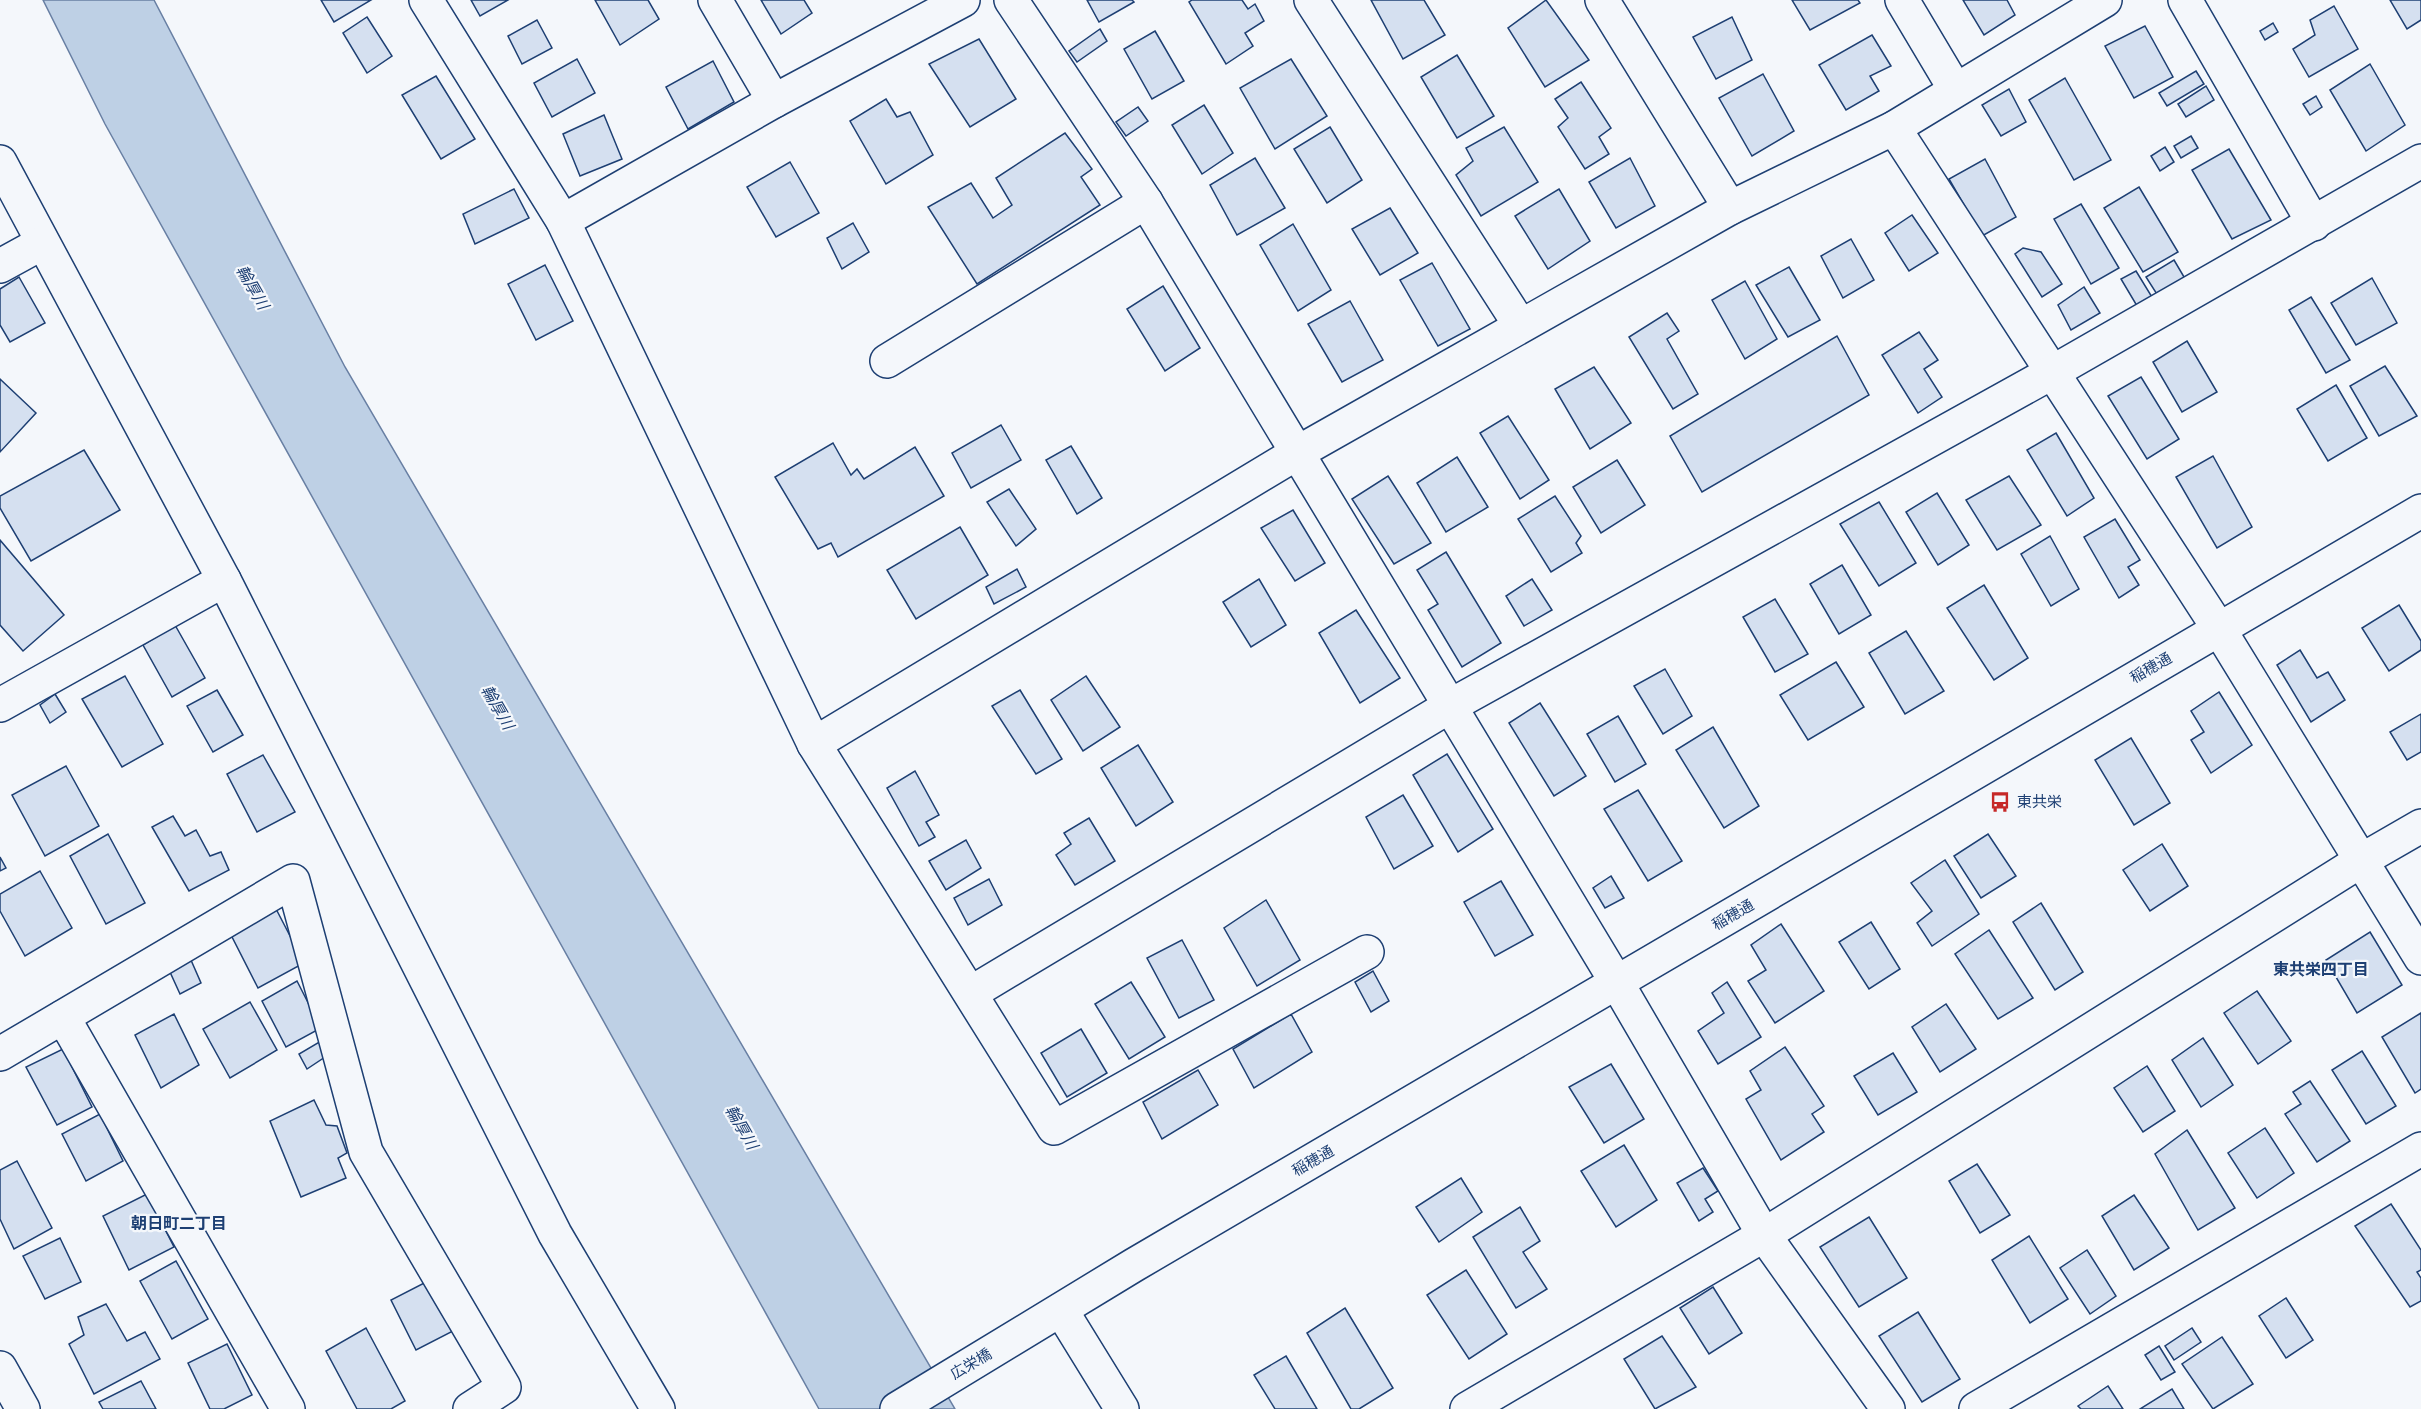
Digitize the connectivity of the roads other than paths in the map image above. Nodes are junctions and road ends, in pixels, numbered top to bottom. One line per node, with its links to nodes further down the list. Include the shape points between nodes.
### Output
1 (426, 0): 17 (street)
2 (715, 0): 11 (street)
3 (963, 0): 11 (street)
4 (1011, 0): 15 (street)
5 (1311, 0): 21 (street)
6 (1602, 0): 16 (street)
7 (1902, 0): 10 (street)
8 (2105, 0): 10 (street)
9 (2185, 0): 18 (street)
10 (1955, 89): 12 (street)
11 (774, 101): 17 (street)
12 (1894, 128): 16 (street); 23 (street)
13 (2421, 161): 18 (street)
14 (0, 162): 19 (street)
15 (1146, 202): 22 (street); 24 (street)
16 (1730, 208): 21 (street)
17 (563, 221): 30 (street)
18 (2314, 224): 23 (street)
19 (42, 243): 20 (street); 26 (street)
20 (0, 266)
21 (1520, 325): 24 (street)
22 (887, 361)
23 (2051, 373): 27 (street); 29 (street)
24 (1297, 453): 29 (street); 30 (street)
25 (2421, 511): 27 (street, 稲穂通)
26 (224, 580): 28 (street); 46 (street, via 555,1234)
27 (2219, 628): 32 (street); 35 (street, 稲穂通)
28 (0, 705)
29 (1450, 706): 35 (street); 36 (street)
30 (814, 744): 36 (street)
31 (2421, 826): 32 (street)
32 (2362, 860): 34 (street); 40 (street)
33 (1367, 952): 36 (street, via 1053,1128)
34 (2421, 958)
35 (1617, 983): 40 (street); 41 (street, 稲穂通)
36 (971, 993)
37 (63, 1017): 38 (street); 44 (street); 45 (street, via 293,881 366,1152 504,1388)
38 (0, 1054)
39 (2421, 1149): 51 (street)
40 (1764, 1235): 49 (street); 50 (street)
41 (1052, 1314): 47 (street, 広栄橋); 48 (street)
42 (0, 1368): 43 (street)
43 (23, 1409)
44 (288, 1409)
45 (470, 1409)
46 (658, 1409)
47 (897, 1409)
48 (1122, 1409)
49 (1467, 1409)
50 (1888, 1409)
51 (1976, 1409)

